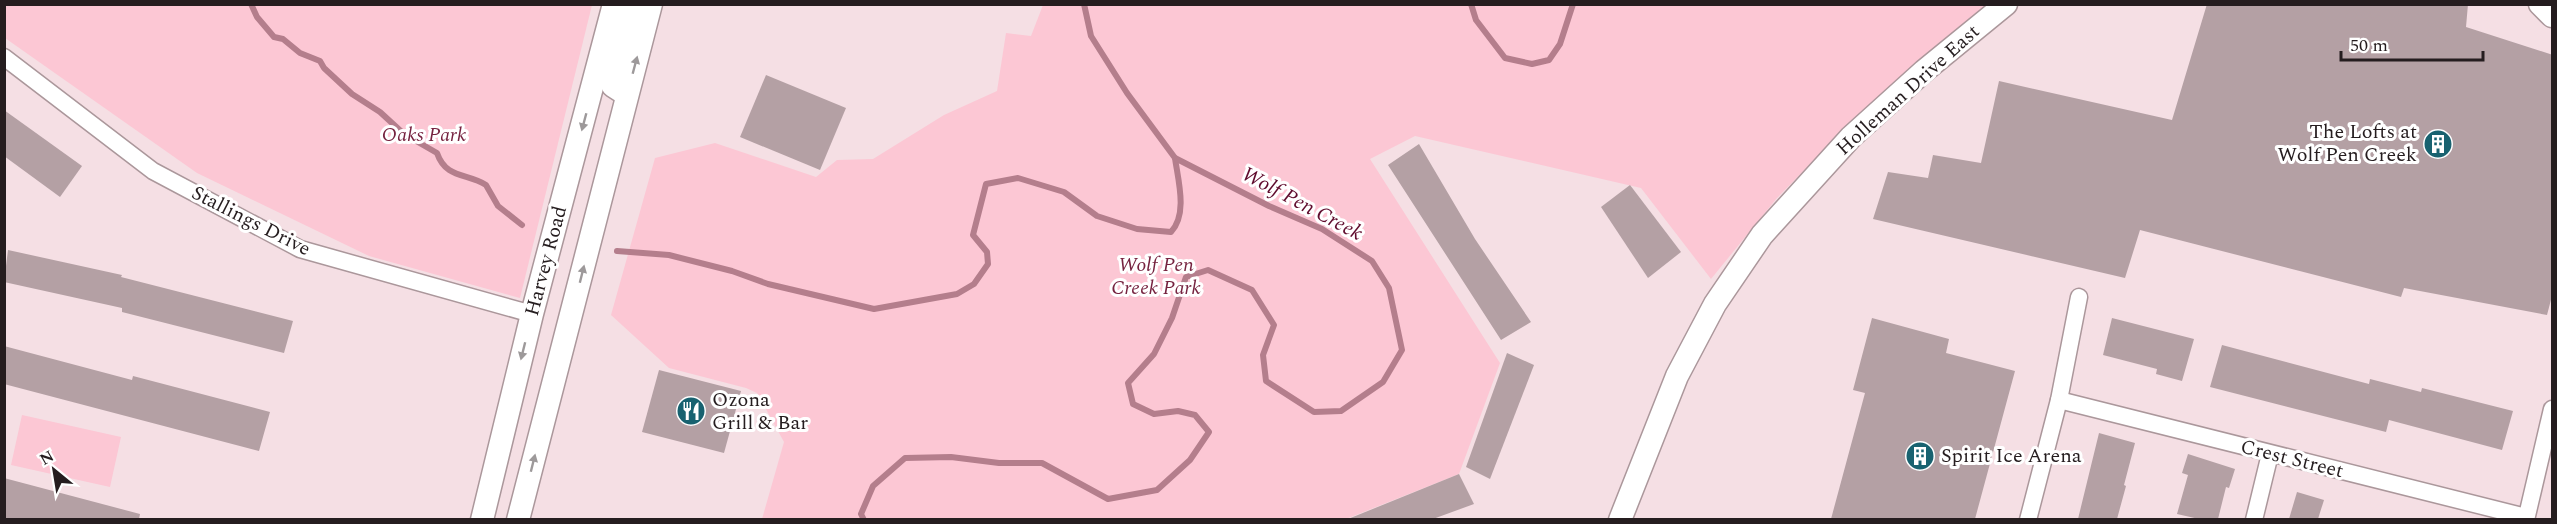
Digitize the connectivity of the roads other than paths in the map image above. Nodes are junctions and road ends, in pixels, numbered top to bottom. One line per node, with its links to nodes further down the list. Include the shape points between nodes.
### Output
1 (614, 4): 10 (main road, Harvey Road, one-way to 10)
2 (631, 4): 8 (main road, via 613,77 613,86)
3 (651, 4): 8 (main road, Harvey Road, one-way to 3)
4 (2006, 4): 17 (main road, Holleman Drive East, via 1851,137 1762,235 1715,304 1677,375)
5 (2540, 4): 6 (main road)
6 (2553, 16)
7 (4, 57): 10 (street, Stallings Drive, via 153,171 300,249)
8 (627, 95): 16 (main road, Harvey Road, one-way to 8)
9 (2079, 297): 11 (street)
10 (532, 314): 15 (main road, Harvey Road, one-way to 15)
11 (2059, 400): 13 (street, Crest Street); 18 (street)
12 (2553, 409): 14 (street)
13 (2270, 454): 14 (street, Crest Street); 19 (street)
14 (2526, 518)
15 (482, 519)
16 (518, 519)
17 (1620, 519)
18 (2028, 519)
19 (2254, 519)

